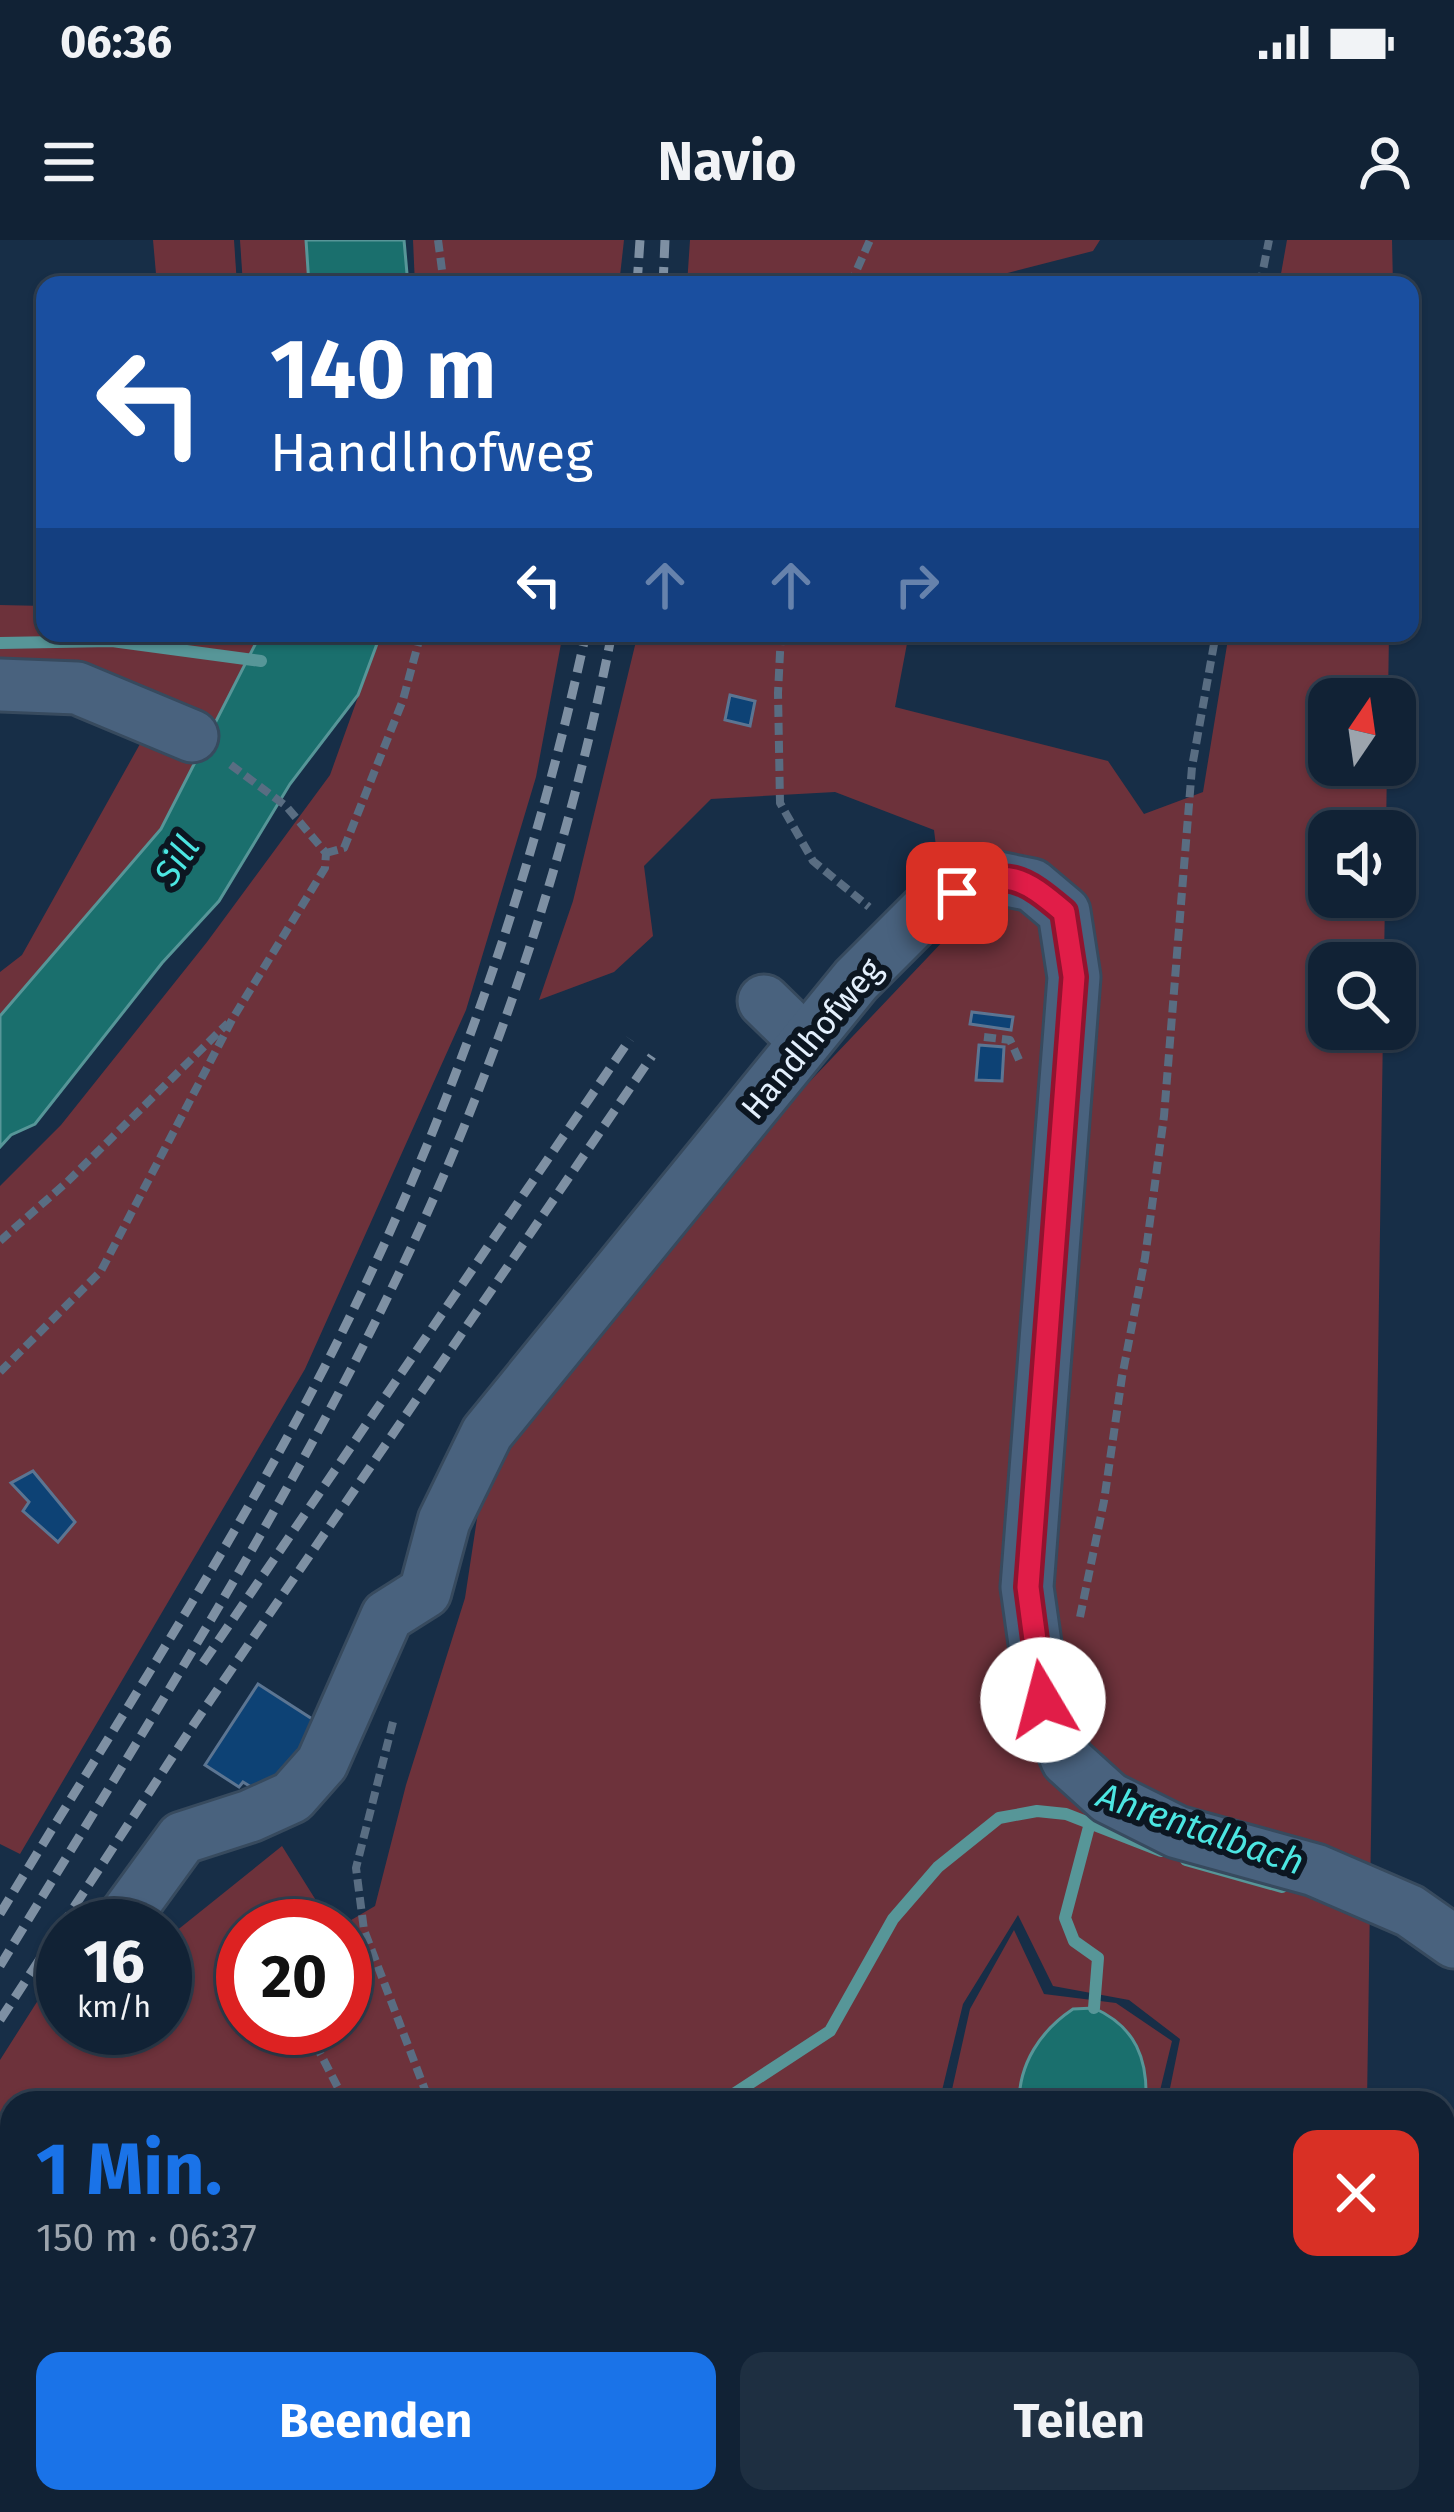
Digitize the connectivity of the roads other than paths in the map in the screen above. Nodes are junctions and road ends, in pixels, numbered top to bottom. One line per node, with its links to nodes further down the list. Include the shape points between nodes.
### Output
1 (0, 686): 2 (street, via 77,688)
2 (192, 736)
3 (764, 1001): 4 (street)
4 (805, 1041): 5 (street, Handlhofweg, via 488,1433 444,1521 424,1592 387,1616 322,1763 292,1797 182,1838); 6 (street, Handlhofweg, via 926,910 988,876 1032,885 1064,912 1074,977 1028,1587 1043,1700 1066,1760 1109,1798 1177,1832 1316,1870 1410,1911)
5 (138, 1899)
6 (1454, 1942)

